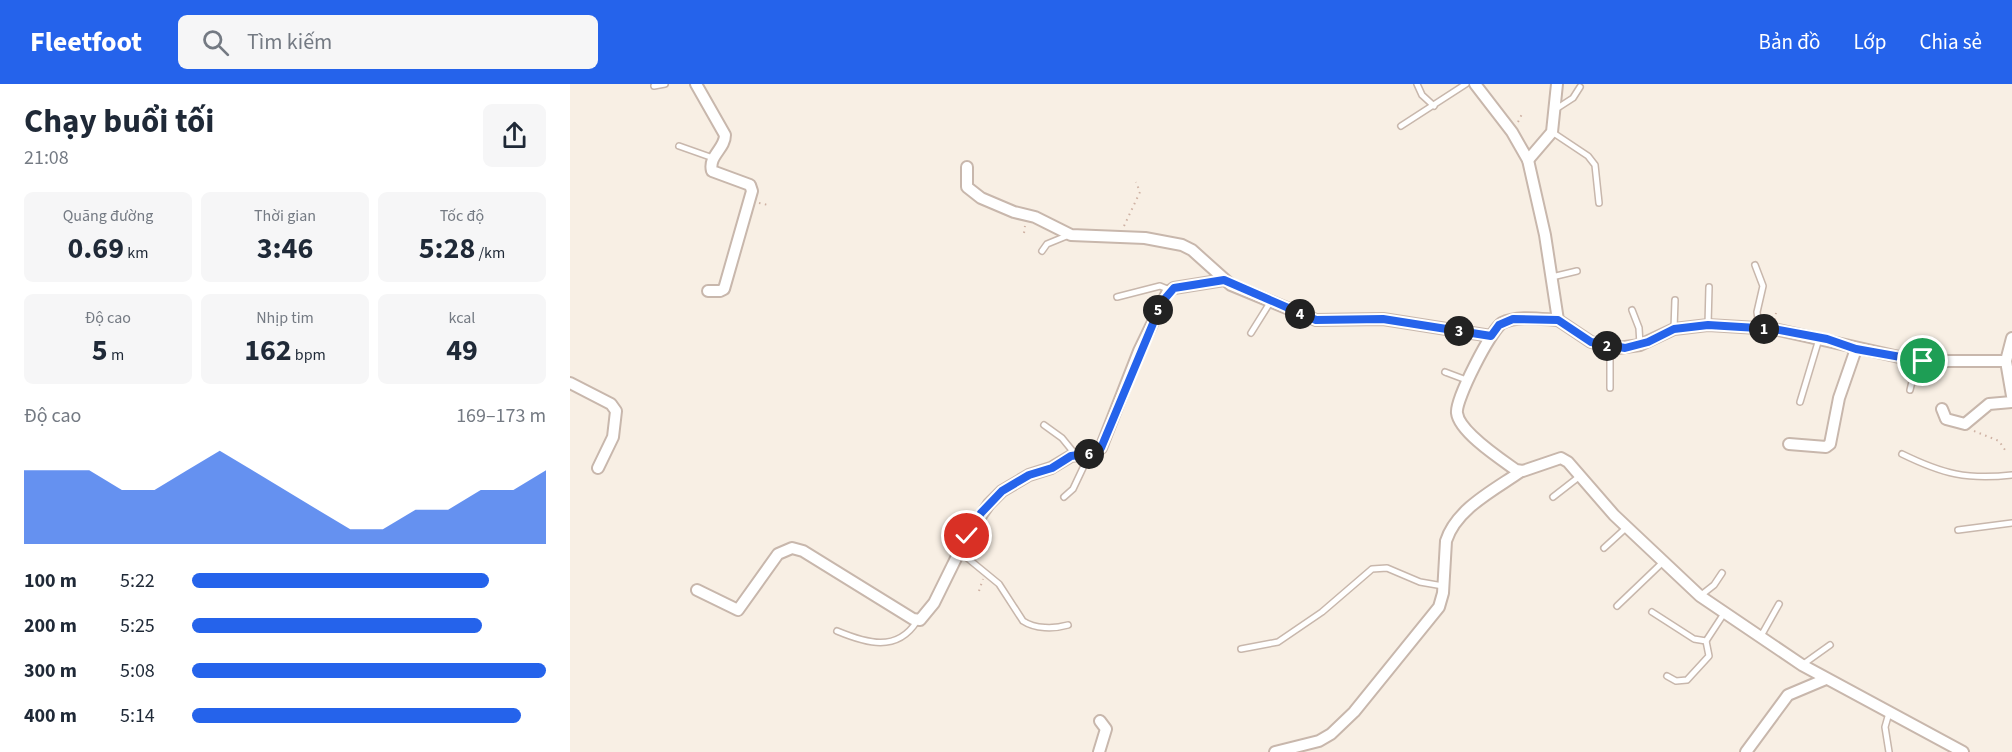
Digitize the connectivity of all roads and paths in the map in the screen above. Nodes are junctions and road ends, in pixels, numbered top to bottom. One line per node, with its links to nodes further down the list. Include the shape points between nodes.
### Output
1 (666, 84): 7 (lane)
2 (696, 84): 14 (street, via 725,135 725,142)
3 (1418, 84): 9 (lane, via 1422,95)
4 (1466, 84): 9 (lane)
5 (1475, 84): 15 (street)
6 (1557, 84): 10 (street)
7 (654, 86)
8 (1580, 87): 10 (lane, via 1573,98)
9 (1434, 106): 11 (lane)
10 (1554, 110): 12 (street)
11 (1401, 126)
12 (1552, 132): 15 (street); 18 (lane, via 1595,165)
13 (679, 146): 14 (lane)
14 (713, 158): 28 (street, via 714,173 750,184 752,191 724,289)
15 (1528, 160): 24 (street)
16 (967, 167): 19 (street, via 966,187 972,193)
17 (1136, 182): 20 (path, via 1140,192 1127,215)
18 (1599, 203)
19 (1071, 235): 20 (street); 21 (lane, via 1047,244)
20 (1122, 237): 25 (street, via 1182,245)
21 (1042, 251)
22 (1755, 265): 36 (lane, via 1763,286 1757,312)
23 (1577, 271): 24 (lane)
24 (1552, 277): 33 (street)
25 (1224, 280): 27 (street); 31 (street)
26 (1709, 287): 34 (lane)
27 (1171, 290): 29 (lane, via 1164,286); 59 (street, via 1139,351 1103,444)
28 (708, 291)
29 (1117, 297)
30 (1675, 300): 35 (lane)
31 (1271, 301): 37 (lane); 38 (street, via 1316,320 1383,319)
32 (1632, 310): 41 (lane)
33 (1558, 320): 38 (street, via 1513,319 1499,325); 42 (street, via 1591,342)
34 (1708, 325): 35 (street); 36 (street)
35 (1674, 329): 41 (street)
36 (1759, 329): 39 (street)
37 (1251, 333)
38 (1491, 336): 47 (street)
39 (1820, 338): 43 (street); 52 (lane)
40 (2012, 338): 45 (street)
41 (1640, 345): 42 (street)
42 (1610, 347): 49 (lane)
43 (1856, 349): 44 (street); 57 (street, via 1839,398 1830,444)
44 (1917, 361): 45 (street); 50 (lane)
45 (2006, 361): 51 (street)
46 (1445, 372): 47 (lane)
47 (1469, 381): 63 (street, via 1457,409 1462,426)
48 (570, 383): 62 (street, via 611,404 616,411 613,437)
49 (1610, 388)
50 (1910, 390)
51 (2012, 396)
52 (1800, 402)
53 (2012, 402): 55 (street, via 1989,404)
54 (1942, 409): 55 (street, via 1946,419)
55 (1965, 424): 58 (path, via 1999,441)
56 (1044, 425): 61 (lane, via 1062,438)
57 (1789, 444)
58 (2005, 450)
59 (1091, 453): 61 (street); 67 (lane)
60 (1902, 454): 64 (lane, via 1933,470 1956,476)
61 (1076, 456): 72 (street, via 1002,491 981,513)
62 (598, 468)
63 (1520, 472): 65 (street, via 1561,459 1569,462); 75 (street, via 1476,502 1449,534)
64 (2012, 474)
65 (1580, 476): 66 (lane); 69 (street)
66 (1553, 497)
67 (1064, 498)
68 (2012, 523): 70 (lane)
69 (1627, 527): 71 (lane); 73 (street)
70 (1958, 530)
71 (1604, 548)
72 (960, 552): 82 (street, via 934,603); 83 (lane, via 999,584 1023,621 1045,627)
73 (1663, 562): 77 (street); 79 (lane)
74 (1722, 573): 77 (lane)
75 (1444, 586): 88 (lane, via 1420,582 1388,568 1372,569 1322,612 1278,642); 94 (street, via 1442,602 1434,615 1354,712)
76 (697, 591): 82 (street, via 740,609 778,554 792,548)
77 (1700, 596): 81 (street)
78 (1779, 604): 85 (lane)
79 (1617, 606)
80 (1652, 612): 86 (lane, via 1685,634)
81 (1725, 612): 85 (street); 86 (lane)
82 (917, 621): 84 (lane, via 910,632 884,643 862,642)
83 (1068, 625)
84 (837, 632)
85 (1761, 636): 89 (street)
86 (1706, 641): 90 (lane, via 1709,656 1687,680 1676,681)
87 (1830, 645): 89 (lane)
88 (1241, 650)
89 (1802, 665): 91 (street)
90 (1667, 676)
91 (1826, 679): 92 (street); 98 (street, via 1788,695)
92 (1889, 712): 99 (lane, via 1884,727); 100 (street)
93 (1100, 721): 95 (street, via 1106,729)
94 (1319, 741): 96 (street); 97 (lane)
95 (1099, 752)
96 (1275, 752)
97 (1314, 752)
98 (1746, 752)
99 (1889, 752)
100 (1963, 752)

